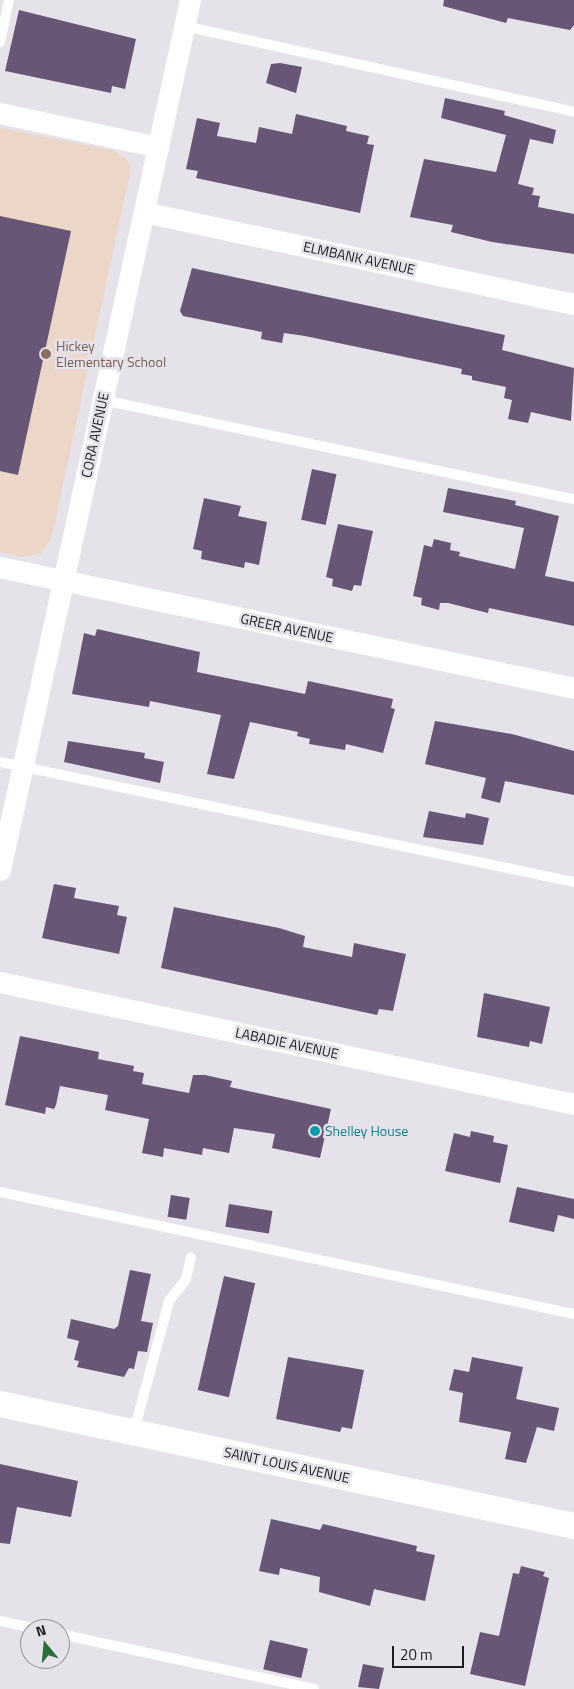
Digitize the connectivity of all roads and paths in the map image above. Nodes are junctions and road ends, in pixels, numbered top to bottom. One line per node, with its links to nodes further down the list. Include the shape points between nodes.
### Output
1 (9, 0): 4 (lane)
2 (190, 0): 3 (street, CORA AVENUE)
3 (184, 26): 5 (lane); 7 (street, CORA AVENUE)
4 (0, 42)
5 (574, 112)
6 (0, 113): 7 (street)
7 (158, 147): 8 (street, CORA AVENUE)
8 (144, 212): 9 (street, ELMBANK AVENUE); 10 (street, CORA AVENUE)
9 (574, 304)
10 (103, 400): 11 (lane); 13 (street, CORA AVENUE)
11 (574, 499)
12 (0, 567): 13 (street, GREER AVENUE)
13 (63, 580): 14 (street, GREER AVENUE); 16 (street, CORA AVENUE)
14 (574, 688)
15 (0, 762): 16 (lane)
16 (23, 767): 17 (street, CORA AVENUE); 18 (lane)
17 (0, 870)
18 (574, 882)
19 (0, 982): 20 (street, LABADIE AVENUE)
20 (574, 1104)
21 (0, 1192): 23 (lane)
22 (191, 1258): 25 (lane, via 186,1279 169,1300)
23 (574, 1314)
24 (0, 1404): 25 (street, SAINT LOUIS AVENUE)
25 (134, 1432): 26 (street, SAINT LOUIS AVENUE)
26 (574, 1526)
27 (0, 1621): 28 (lane)
28 (20, 1625)
29 (70, 1636): 30 (lane)
30 (314, 1689)

